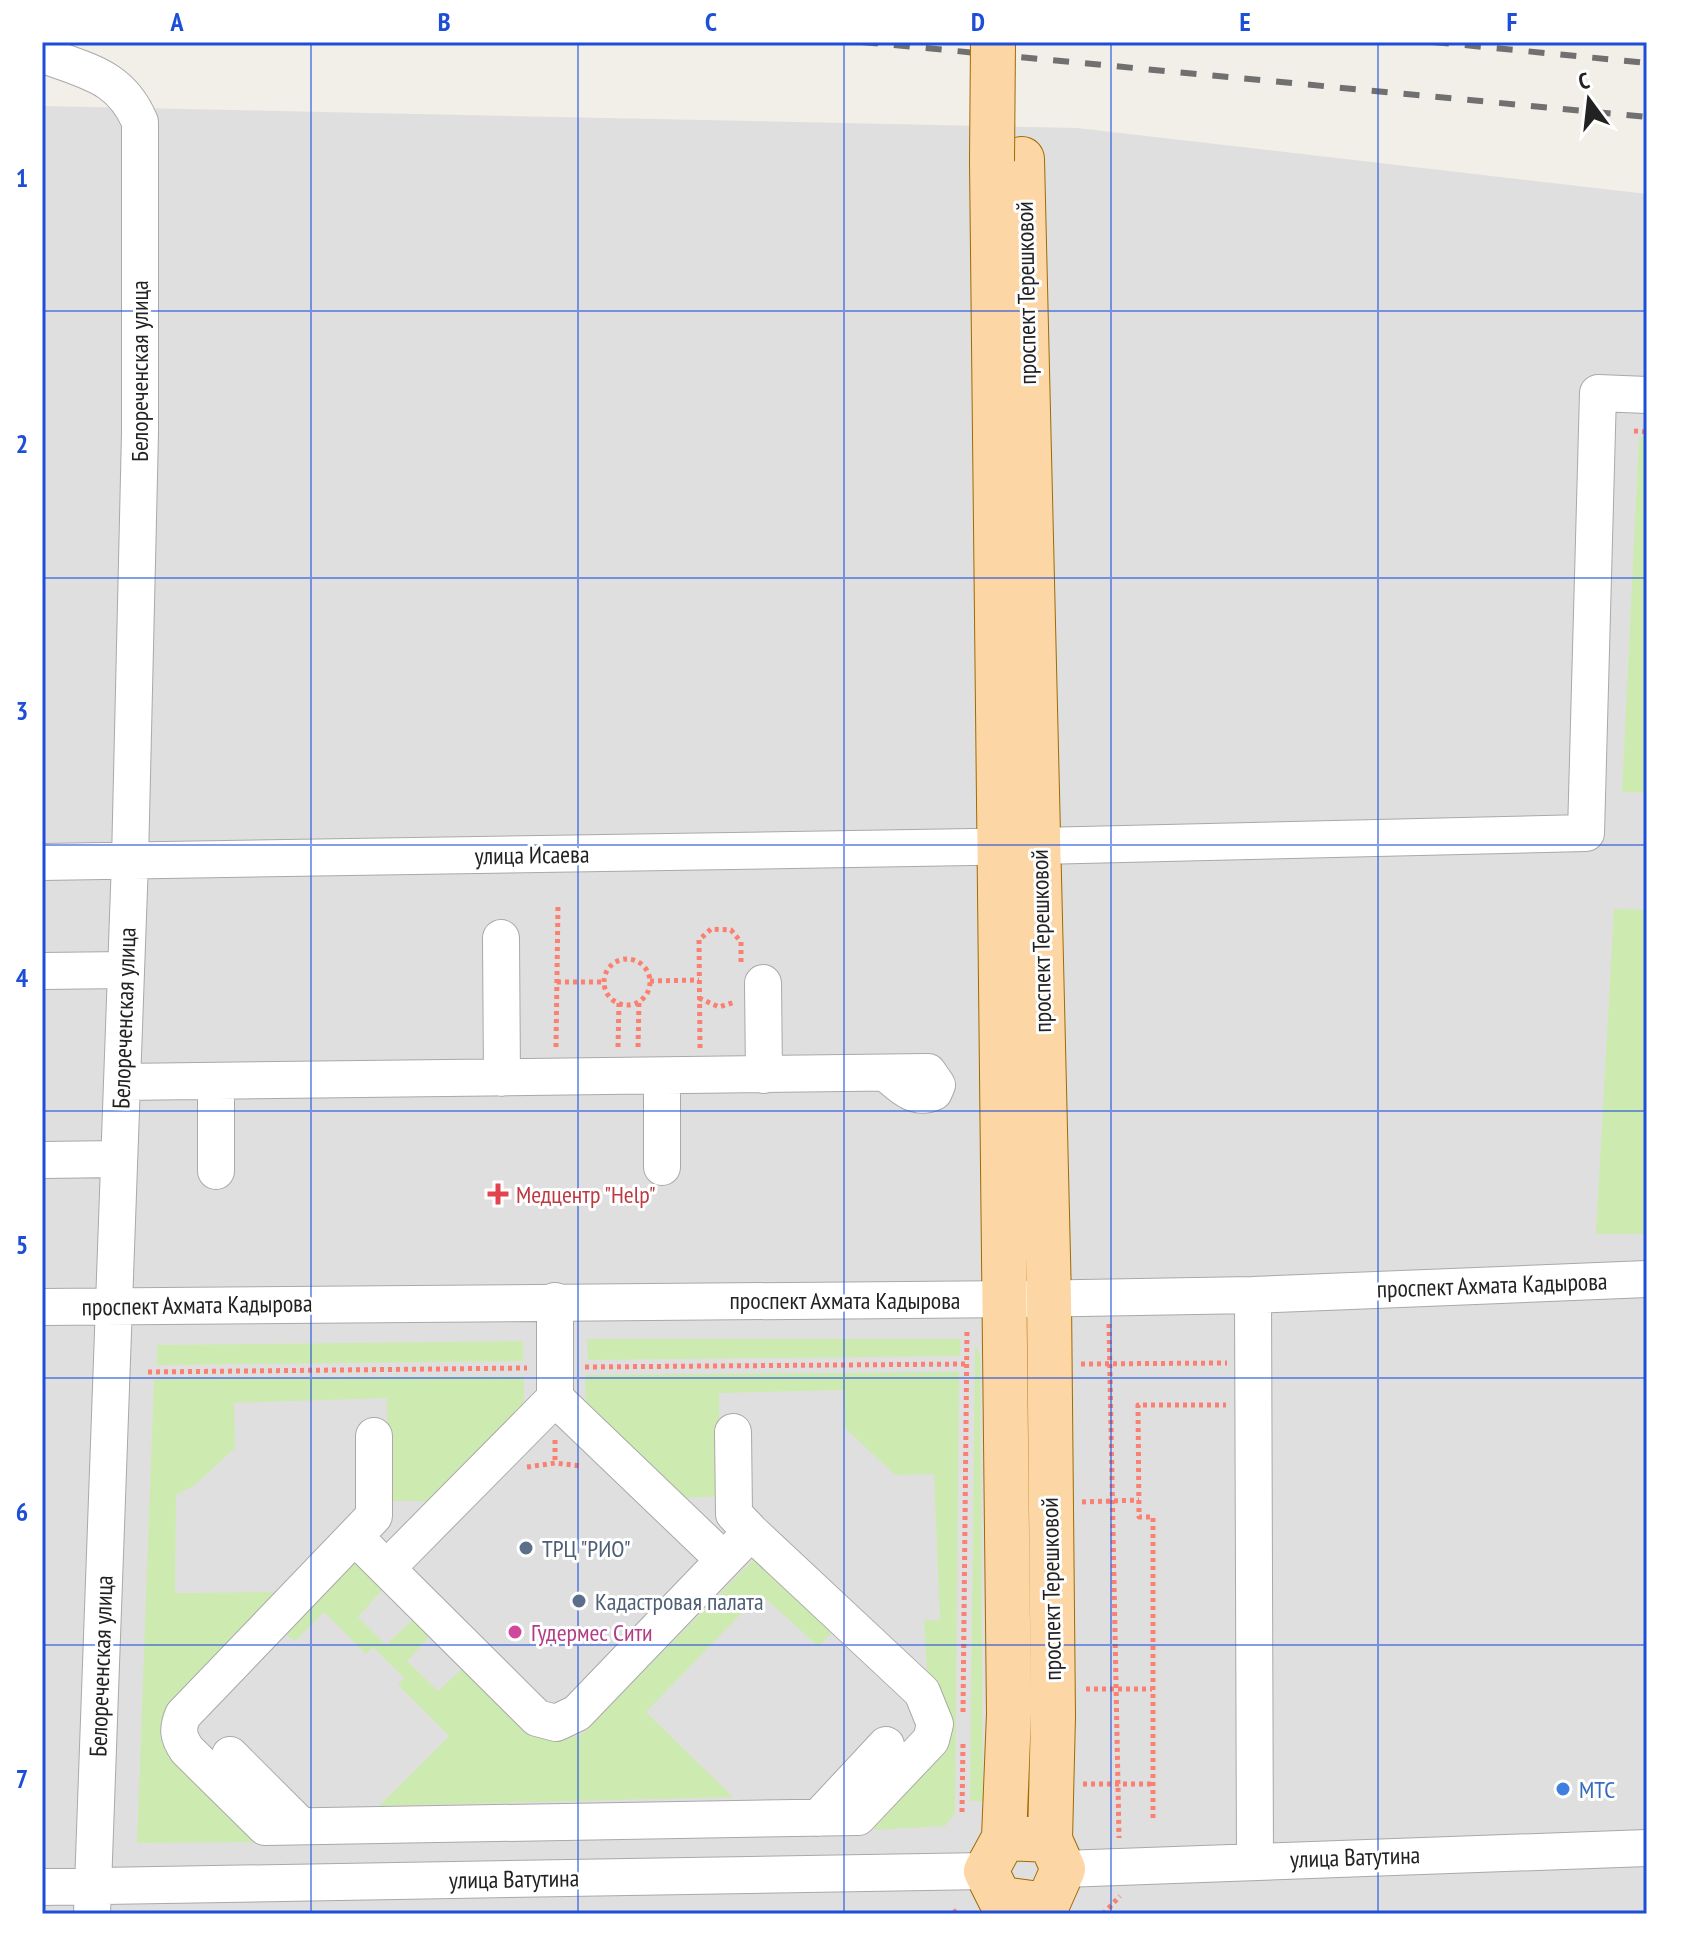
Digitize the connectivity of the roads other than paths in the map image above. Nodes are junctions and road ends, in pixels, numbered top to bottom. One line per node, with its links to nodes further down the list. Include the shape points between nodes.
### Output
1 (993, 42): 4 (main road, проспект Терешковой, bridge)
2 (1022, 42): 4 (main road, проспект Терешковой)
3 (42, 54): 7 (street, Белореченская улица, via 109,81 130,97 140,122 140,433)
4 (1007, 160): 6 (main road, проспект Терешковой)
5 (1647, 395): 6 (street, улица Исаева, via 1598,393 1586,833)
6 (1020, 847): 7 (street, улица Исаева); 25 (main road, проспект Терешковой)
7 (130, 861): 8 (street, улица Исаева); 10 (street, Белореченская улица)
8 (42, 862)
9 (501, 938): 16 (street)
10 (126, 970): 11 (street); 18 (street, Белореченская улица)
11 (42, 971)
12 (749, 982): 15 (street)
13 (650, 1068): 15 (street); 16 (street); 21 (street)
14 (887, 1074): 15 (street)
15 (764, 1075)
16 (502, 1078): 17 (street)
17 (216, 1081): 18 (street); 22 (street)
18 (122, 1082): 19 (street, Белореченская улица)
19 (119, 1159): 20 (street); 27 (street, Белореченская улица)
20 (42, 1160)
21 (662, 1167)
22 (216, 1171)
23 (1647, 1279): 24 (street, проспект Ахмата Кадырова)
24 (1253, 1295): 25 (street, проспект Ахмата Кадырова); 41 (street)
25 (1025, 1299): 26 (street, проспект Ахмата Кадырова); 42 (main road, проспект Терешковой); 43 (main road, проспект Терешковой, via 1053,1700)
26 (555, 1301): 27 (street, проспект Ахмата Кадырова); 29 (street)
27 (114, 1306): 28 (street, проспект Ахмата Кадырова); 45 (street, Белореченская улица)
28 (42, 1307)
29 (555, 1398): 34 (street); 35 (street)
30 (733, 1432): 32 (street, via 734,1514)
31 (374, 1436): 33 (street, via 374,1516)
32 (751, 1532): 34 (street); 38 (street, via 922,1692 935,1724 924,1750 858,1817)
33 (356, 1538): 35 (street); 39 (street, via 178,1726 187,1750 265,1827)
34 (724, 1560): 35 (street, via 577,1713 556,1723 537,1718)
35 (387, 1568)
36 (886, 1745): 38 (street)
37 (230, 1755): 39 (street)
38 (818, 1818): 39 (street)
39 (301, 1826)
40 (1647, 1848): 41 (street, улица Ватутина)
41 (1255, 1861): 43 (street, улица Ватутина)
42 (997, 1881): 43 (main road); 43 (main road); 45 (street, улица Ватутина)
43 (1051, 1882)
44 (42, 1887): 45 (street, улица Ватутина)
45 (93, 1900)

